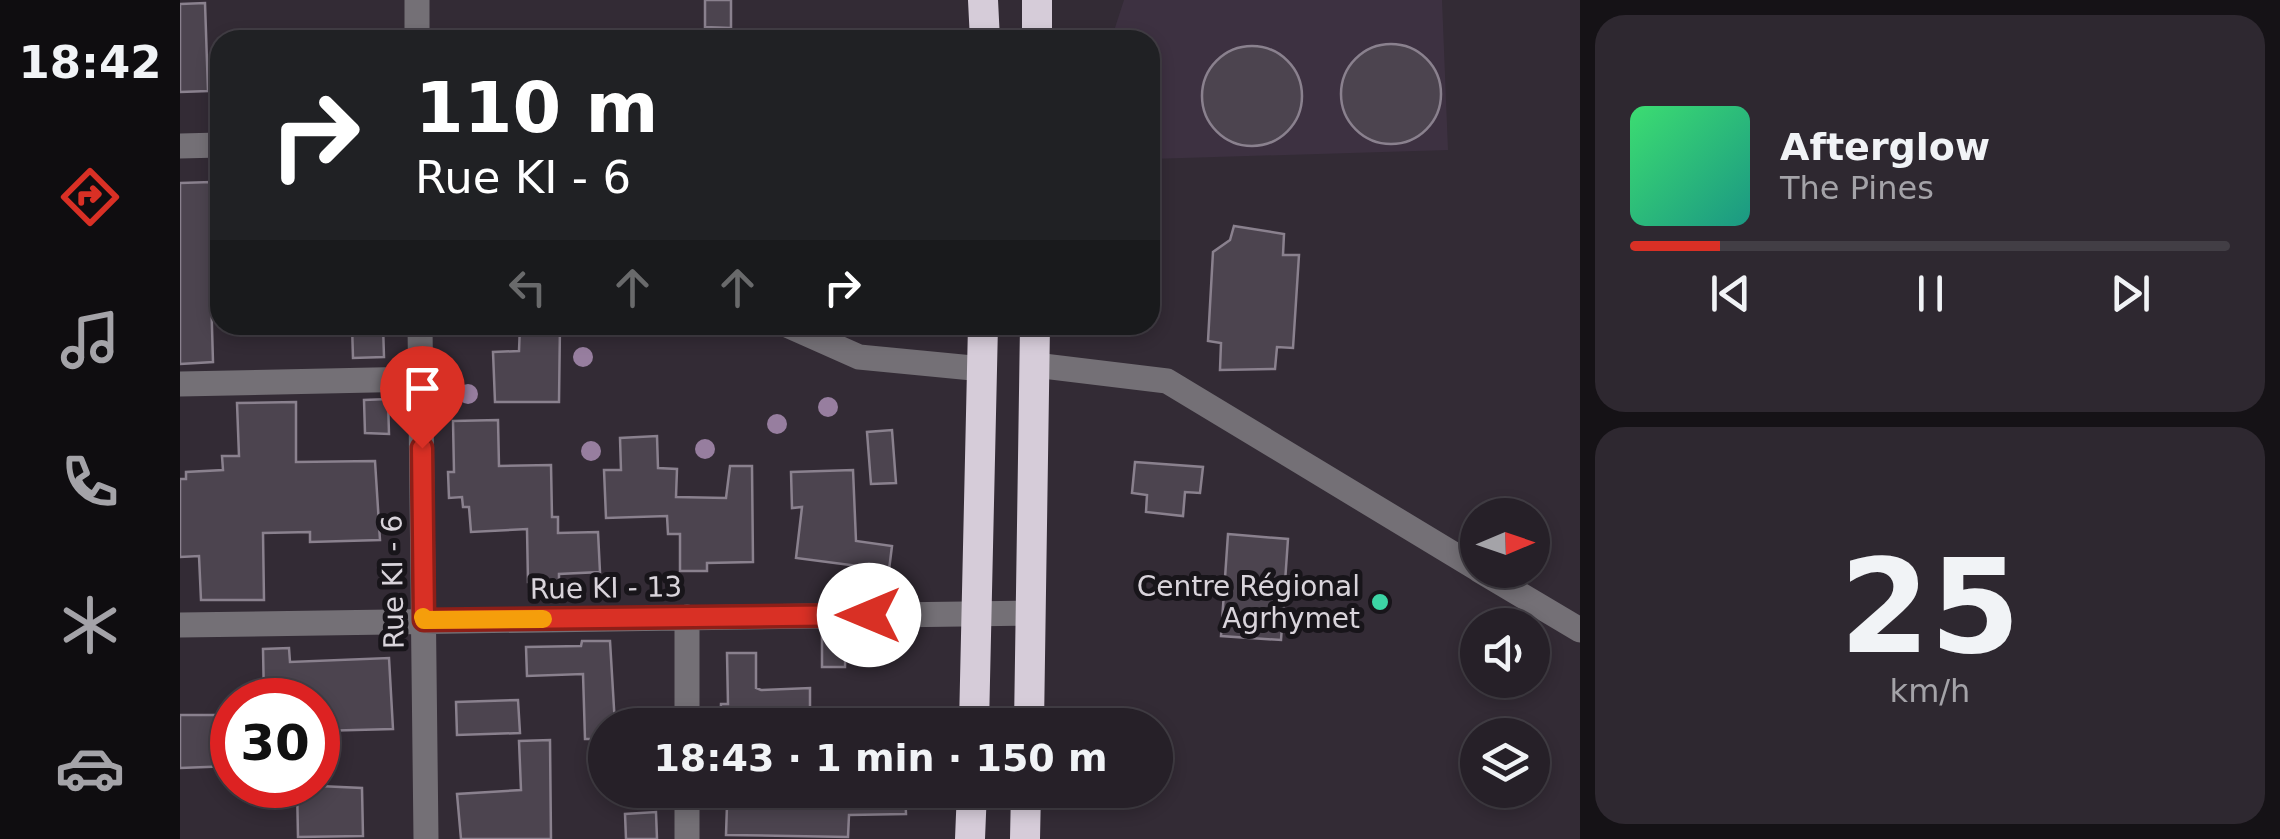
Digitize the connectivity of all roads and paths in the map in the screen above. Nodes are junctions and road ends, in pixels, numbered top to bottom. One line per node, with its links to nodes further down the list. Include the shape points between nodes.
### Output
1 (416, 0): 4 (street)
2 (982, 0): 5 (highway)
3 (1037, 0): 6 (highway)
4 (417, 30)
5 (984, 30)
6 (1037, 30)
7 (210, 144): 8 (street)
8 (180, 146)
9 (420, 335): 15 (street, Rue KI - 6)
10 (809, 335): 14 (street, via 858,357)
11 (983, 335): 14 (highway)
12 (1035, 335): 13 (highway)
13 (1035, 365): 17 (street, via 1167,381); 19 (highway)
14 (982, 369): 20 (highway)
15 (421, 379): 16 (street); 22 (street, Rue KI - 6)
16 (180, 384)
17 (1460, 559)
18 (1509, 588): 24 (street)
19 (1032, 613): 20 (street, Rue KI - 13); 27 (highway)
20 (978, 614): 21 (street, Rue KI - 13); 26 (highway)
21 (688, 617): 22 (street, Rue KI - 13); 25 (street)
22 (424, 620): 23 (street, Rue KI - 13); 31 (street, Rue KI - 6)
23 (180, 624)
24 (1580, 630)
25 (687, 708)
26 (975, 708)
27 (1029, 708)
28 (687, 808): 32 (street)
29 (971, 808): 33 (highway)
30 (1025, 808): 34 (highway)
31 (426, 839)
32 (686, 839)
33 (970, 839)
34 (1024, 839)

